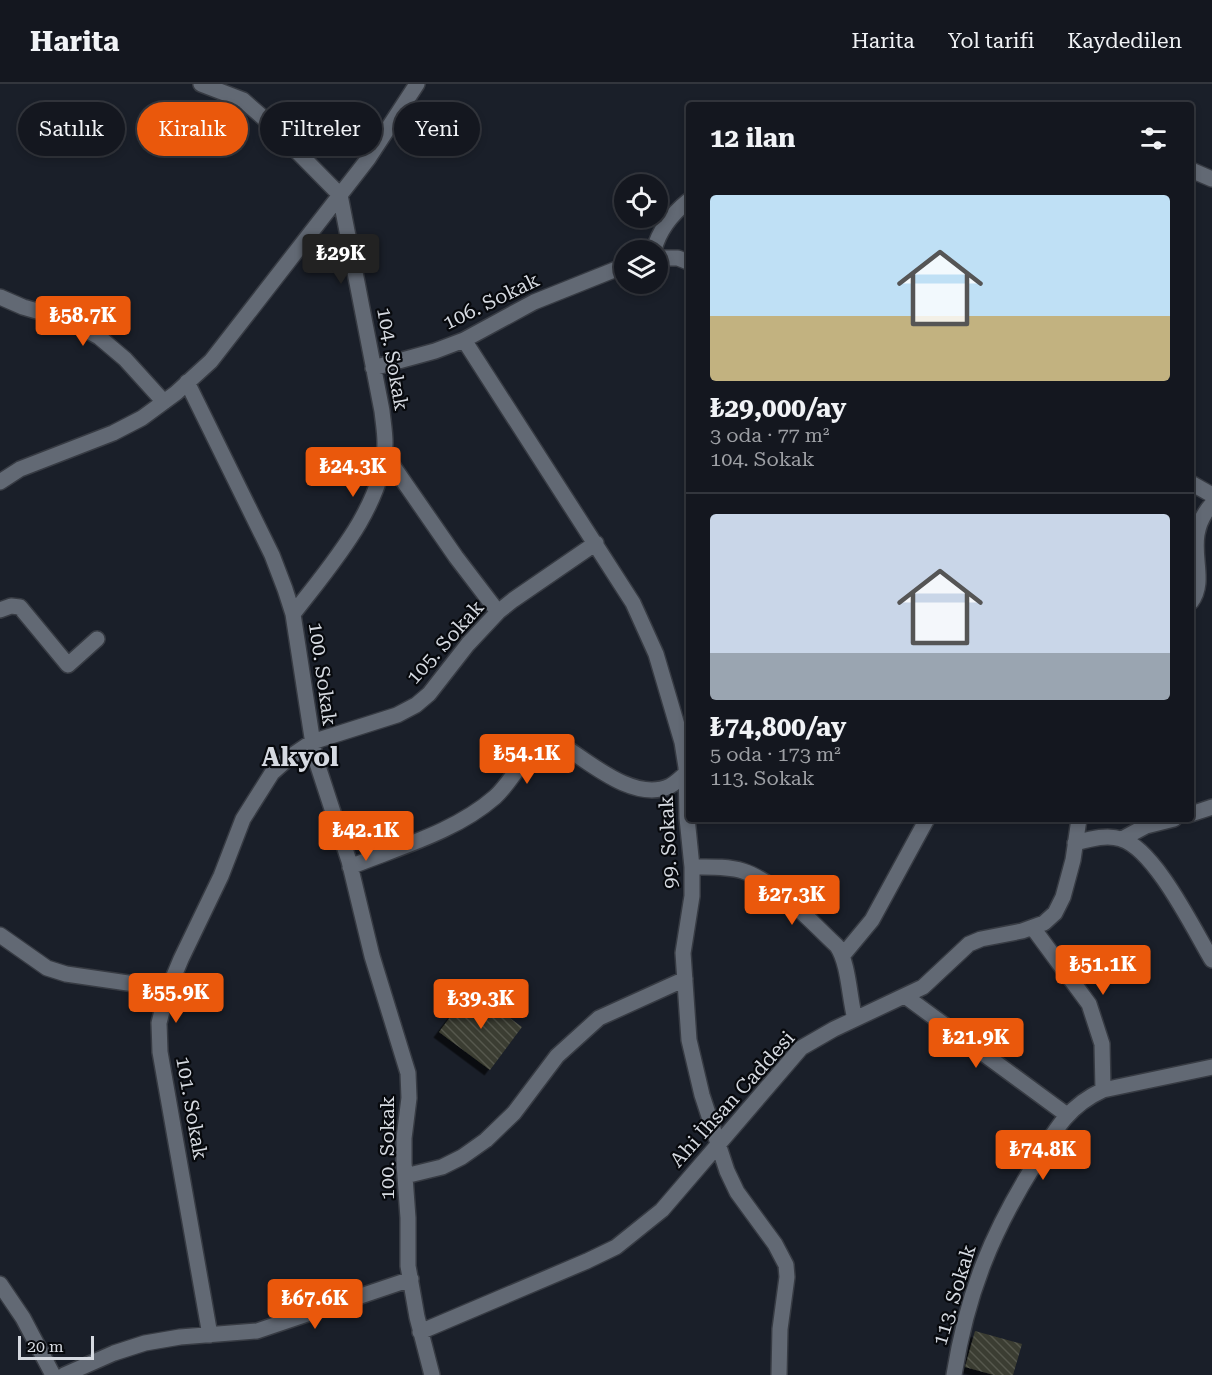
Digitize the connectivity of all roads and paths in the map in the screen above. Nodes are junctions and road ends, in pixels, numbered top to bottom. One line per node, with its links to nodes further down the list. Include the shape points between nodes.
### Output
1 (201, 84): 6 (street, via 243,100)
2 (429, 84): 3 (street)
3 (412, 86): 6 (street, via 368,159)
4 (1194, 171): 5 (street)
5 (1212, 179)
6 (340, 195): 14 (street, 104. Sokak); 15 (street, via 211,361)
7 (686, 202): 8 (street, via 676,210)
8 (657, 240)
9 (668, 258): 10 (street)
10 (686, 261)
11 (614, 270): 13 (street, 106. Sokak, via 534,302)
12 (0, 297): 16 (street, via 68,320 99,337)
13 (464, 340): 14 (street, 106. Sokak); 22 (street, 99. Sokak)
14 (373, 368): 17 (street, 104. Sokak, via 382,411)
15 (187, 382): 16 (street); 26 (street, 100. Sokak, via 272,555)
16 (164, 402): 18 (street, via 113,433 20,469)
17 (384, 453): 25 (street); 26 (street, 104. Sokak, via 375,490 361,521)
18 (0, 482)
19 (1194, 485): 20 (street)
20 (1212, 495)
21 (1212, 504): 23 (street, via 1201,518 1196,535 1198,576)
22 (596, 543): 25 (street, 105. Sokak); 29 (street, 99. Sokak, via 633,603 656,654)
23 (1194, 599)
24 (0, 610): 27 (street, via 20,607 68,665)
25 (498, 612): 28 (street, 105. Sokak, via 416,705 397,715)
26 (293, 614): 28 (street, 100. Sokak)
27 (97, 639)
28 (312, 742): 39 (street, 100. Sokak); 46 (street, 101. Sokak, via 272,773 243,819)
29 (686, 766)
30 (686, 773): 39 (street, via 668,787 647,789 618,782 559,743 549,743 530,754 496,796 463,819)
31 (1212, 807): 32 (street)
32 (1194, 813)
33 (687, 822): 40 (street, 99. Sokak)
34 (925, 822): 43 (street, via 872,920)
35 (1079, 822): 38 (street, Ahi İhsan Caddesi)
36 (1162, 822): 37 (street)
37 (1122, 839): 38 (street, via 1107,837); 44 (street, via 1147,857 1160,873)
38 (1076, 843): 41 (street, Ahi İhsan Caddesi, via 1063,897 1055,913)
39 (350, 867): 53 (street, 100. Sokak, via 375,967 408,1073)
40 (692, 867): 43 (street, via 746,871 777,890); 45 (street, 99. Sokak, via 692,896 683,953)
41 (1033, 928): 47 (street, Ahi İhsan Caddesi, via 969,944 923,987); 50 (street, via 1089,1004 1102,1044)
42 (0, 935): 46 (street, via 47,968 66,974)
43 (843, 955): 48 (street)
44 (1212, 960)
45 (685, 979): 52 (street, 99. Sokak, via 689,1040); 53 (street, via 599,1018 557,1056 514,1113 486,1140 442,1167)
46 (169, 988): 57 (street, 101. Sokak, via 159,1023 160,1052)
47 (905, 996): 48 (street, Ahi İhsan Caddesi); 51 (street)
48 (855, 1019): 52 (street, Ahi İhsan Caddesi, via 801,1048)
49 (1212, 1067): 50 (street, 113. Sokak)
50 (1103, 1090): 51 (street, 113. Sokak)
51 (1067, 1115): 62 (street, 113. Sokak, via 999,1225 977,1278)
52 (718, 1146): 56 (street, Ahi İhsan Caddesi, via 662,1209 616,1247); 61 (street, 99. Sokak, via 737,1192 786,1265)
53 (405, 1176): 54 (street, 100. Sokak)
54 (411, 1280): 56 (street, 100. Sokak); 57 (street, via 257,1331)
55 (0, 1284): 58 (street)
56 (420, 1332): 60 (street, 100. Sokak)
57 (210, 1335): 59 (street, via 145,1343)
58 (53, 1375)
59 (64, 1375)
60 (432, 1375)
61 (779, 1375)
62 (954, 1375)

